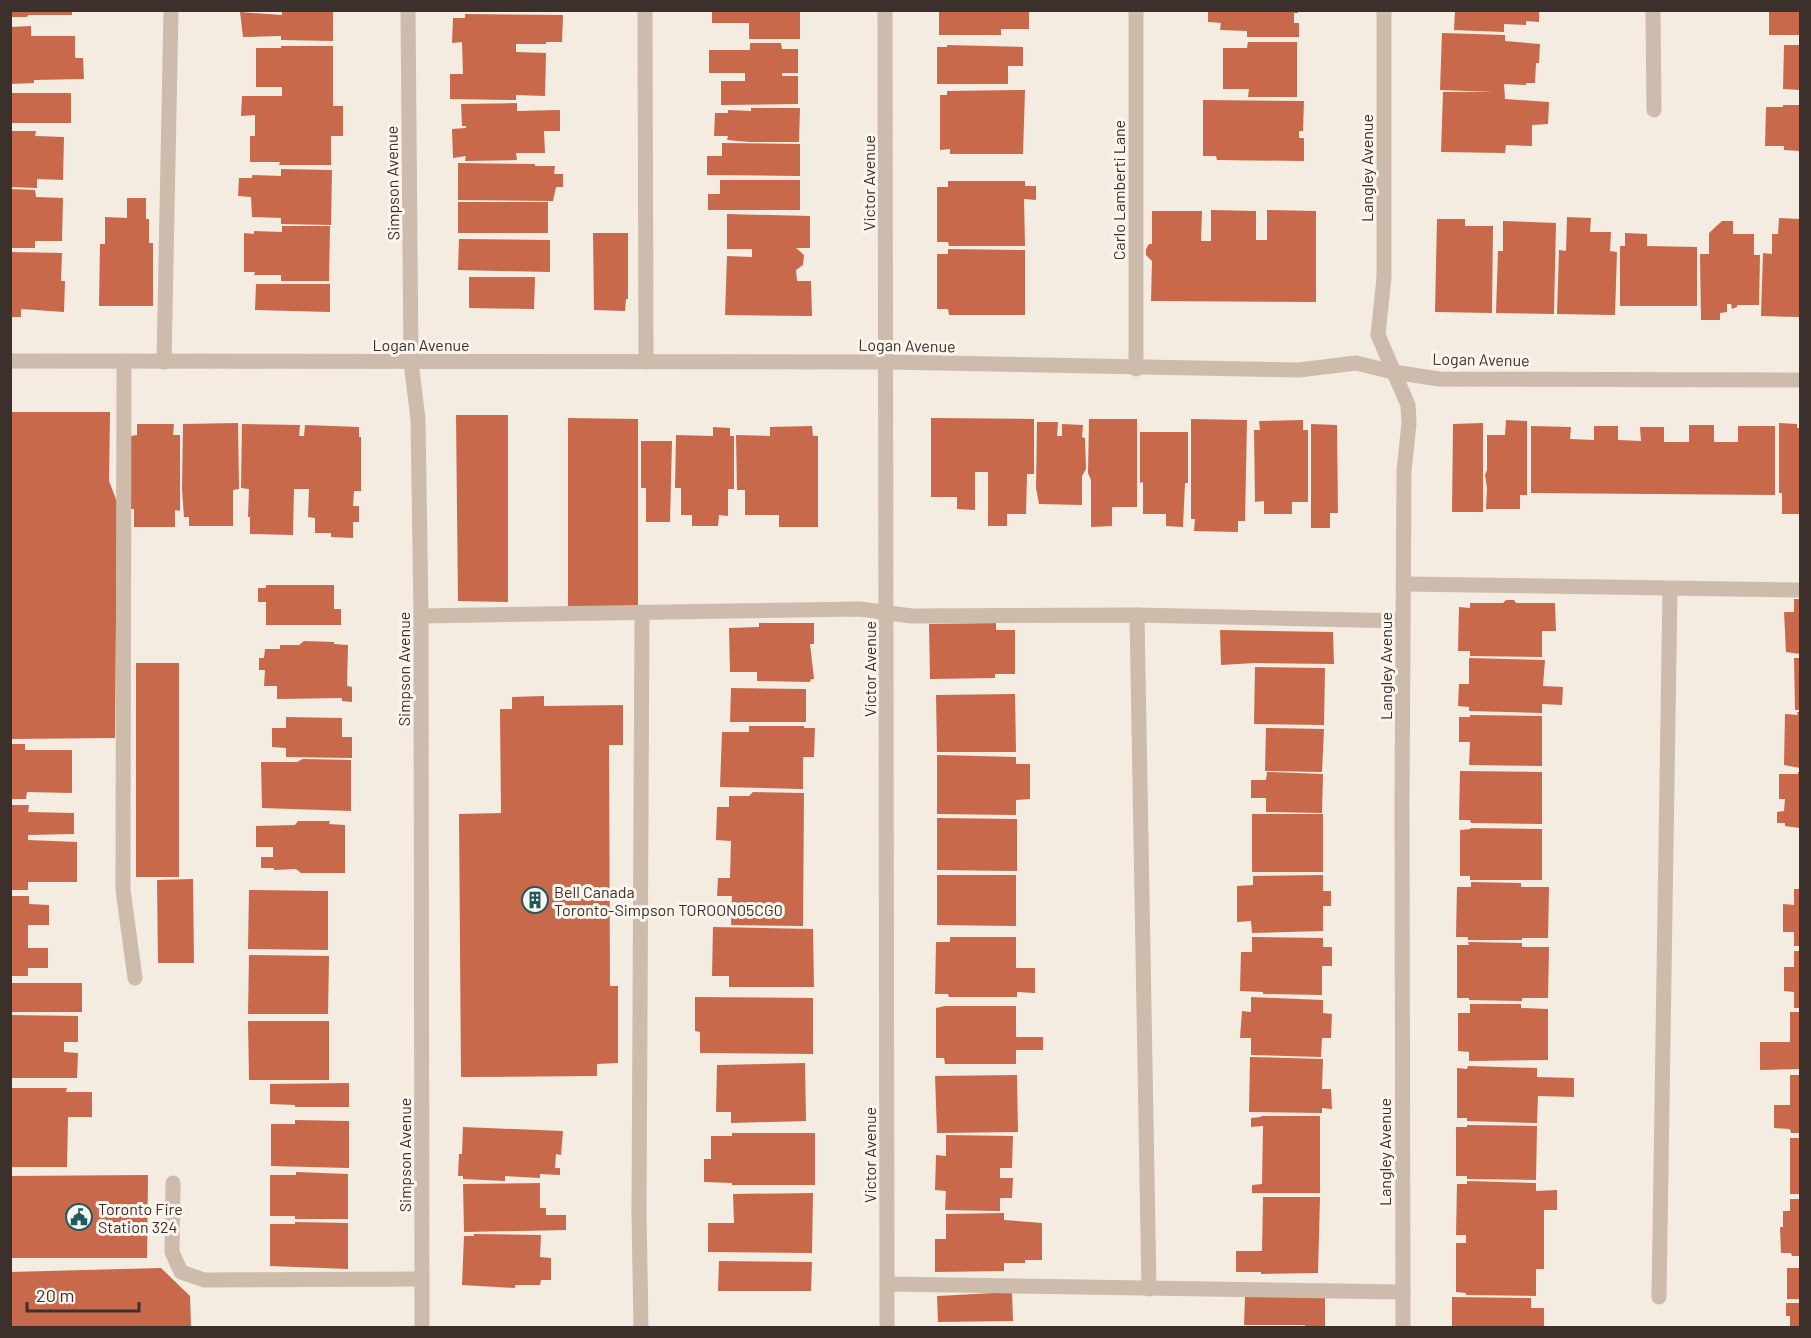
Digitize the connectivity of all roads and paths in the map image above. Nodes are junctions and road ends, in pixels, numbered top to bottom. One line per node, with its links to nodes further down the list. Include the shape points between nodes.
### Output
1 (171, 10): 11 (street)
2 (408, 10): 12 (street, Simpson Avenue)
3 (645, 10): 13 (street)
4 (885, 10): 14 (street, Victor Avenue)
5 (1136, 10): 15 (street, Carlo Lamberti Lane)
6 (1384, 10): 16 (street, Langley Avenue, via 1384,277 1378,335)
7 (1653, 10): 8 (street)
8 (1654, 110)
9 (124, 361): 10 (street, Logan Avenue); 11 (street, Logan Avenue); 26 (street, via 123,890)
10 (10, 362)
11 (164, 362): 12 (street, Logan Avenue)
12 (411, 362): 13 (street, Logan Avenue); 24 (street, Simpson Avenue, via 418,419)
13 (646, 362): 14 (street, Logan Avenue)
14 (887, 362): 15 (street, Logan Avenue); 22 (street, Victor Avenue)
15 (1136, 369): 16 (street, Logan Avenue, via 1299,370 1356,363)
16 (1393, 372): 17 (street, Logan Avenue, via 1439,379); 18 (street, Langley Avenue, via 1408,405 1409,423 1404,471)
17 (1800, 380)
18 (1404, 584): 19 (street); 25 (street, Langley Avenue)
19 (1670, 589): 20 (street); 32 (street)
20 (1800, 590)
21 (642, 613): 22 (street, via 860,609); 24 (street); 34 (street)
22 (887, 613): 23 (street); 29 (street, Victor Avenue)
23 (1137, 615): 25 (street); 30 (street)
24 (421, 616): 28 (street, Simpson Avenue)
25 (1403, 621): 31 (street, Langley Avenue)
26 (135, 978)
27 (173, 1183): 28 (street, via 172,1251 181,1272 204,1280)
28 (422, 1280): 33 (street, Simpson Avenue)
29 (887, 1284): 30 (street); 35 (street, Victor Avenue)
30 (1149, 1289): 31 (street)
31 (1403, 1292): 36 (street, Langley Avenue)
32 (1659, 1297)
33 (422, 1328)
34 (641, 1328)
35 (887, 1328)
36 (1403, 1328)

